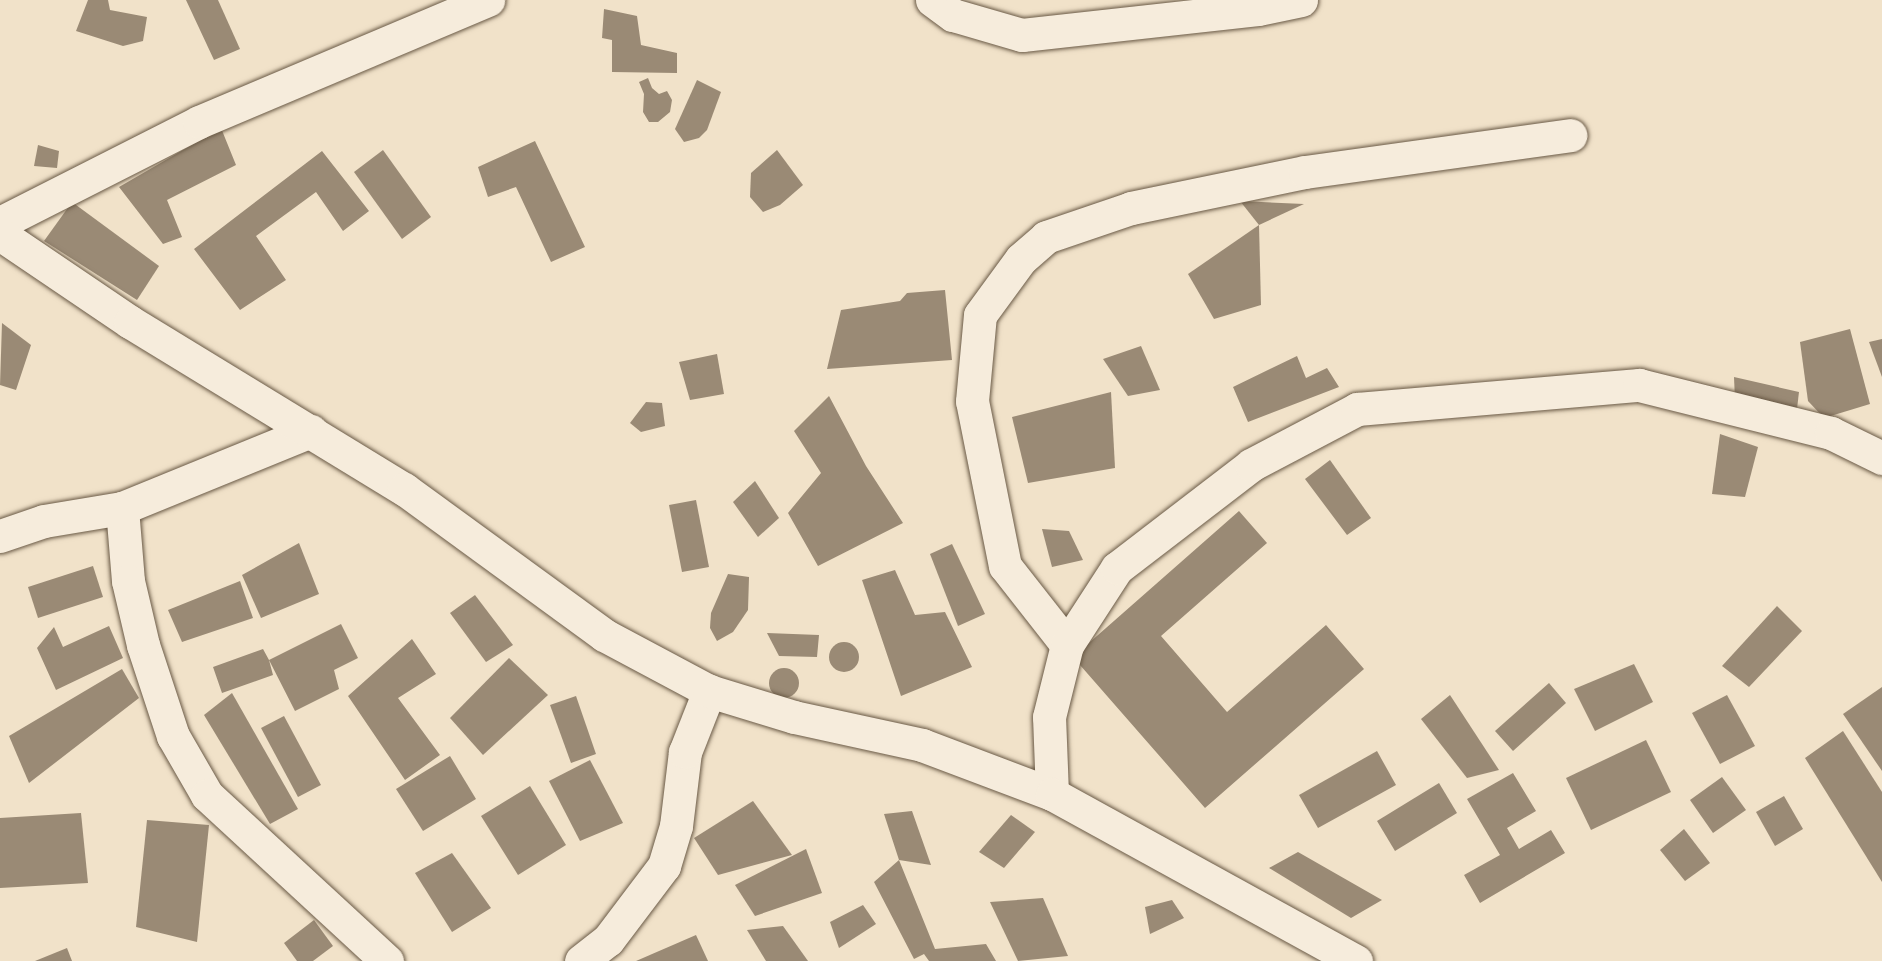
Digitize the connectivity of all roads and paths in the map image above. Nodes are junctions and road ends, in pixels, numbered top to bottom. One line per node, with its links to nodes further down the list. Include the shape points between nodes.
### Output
1 (488, 0): 5 (street, via 199,122)
2 (932, 0): 3 (street, via 953,15 1022,35 1258,9)
3 (1301, 0)
4 (1570, 135): 11 (street, via 1305,172 1131,208 1046,237 1021,259 980,315 972,401 1005,566)
5 (0, 223)
6 (0, 234): 7 (street, via 130,322)
7 (311, 431): 9 (street); 12 (street, via 404,489 604,635)
8 (1882, 458): 11 (street, via 1831,433 1639,385 1357,409 1251,465 1117,568)
9 (122, 508): 10 (street, via 44,521); 14 (street, via 128,581 143,645 173,736 207,795)
10 (0, 536)
11 (1067, 645): 13 (street, via 1048,717)
12 (709, 691): 13 (street, via 794,717 922,745); 15 (street, via 685,752 676,826 664,866 608,940)
13 (1052, 794): 16 (street)
14 (387, 961)
15 (581, 961)
16 (1356, 961)

